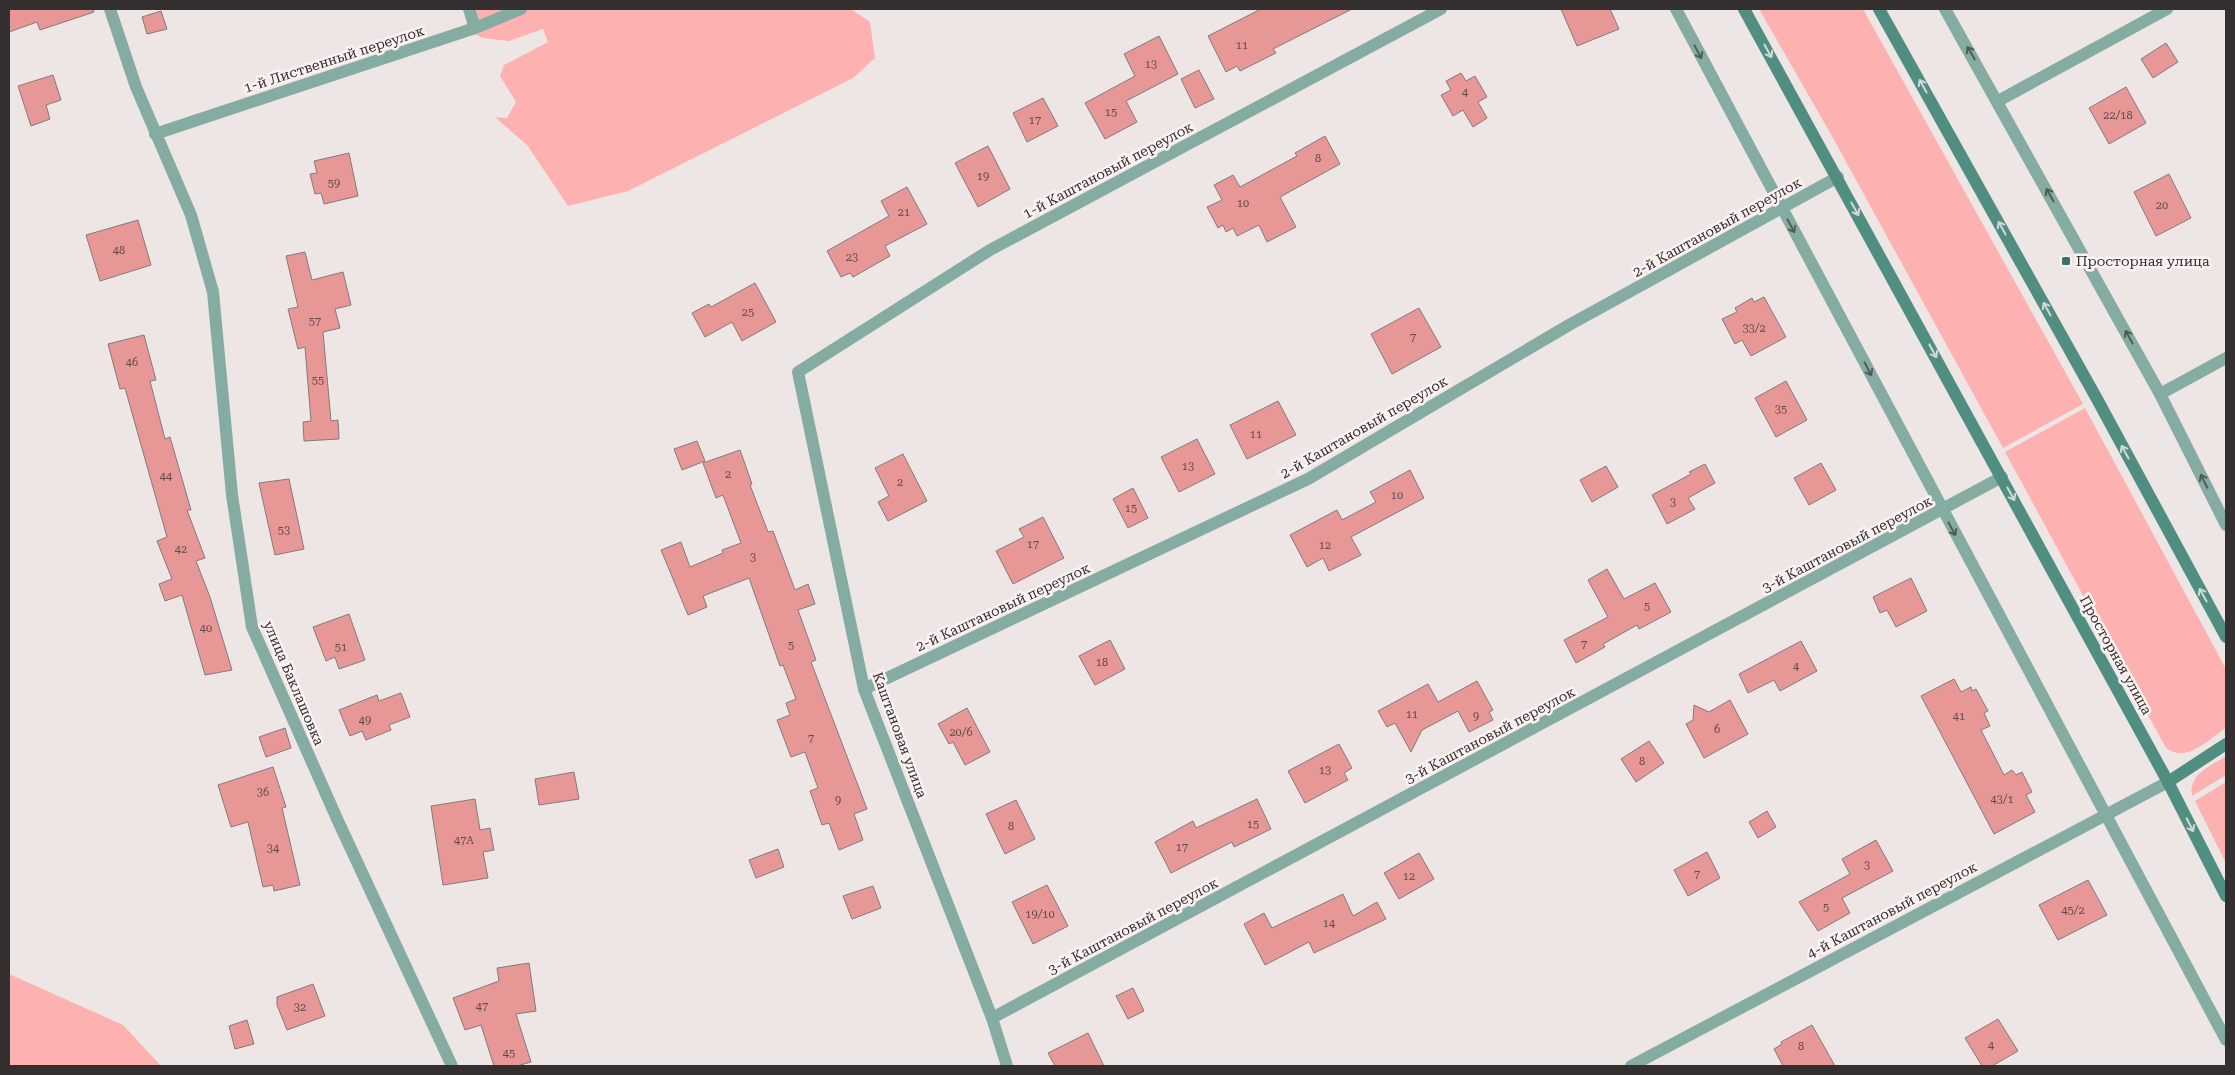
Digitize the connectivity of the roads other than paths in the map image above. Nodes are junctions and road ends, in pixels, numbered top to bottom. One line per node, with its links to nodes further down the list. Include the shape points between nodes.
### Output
1 (110, 9): 12 (street, улица Баклашовка, via 136,87)
2 (469, 9): 10 (street)
3 (521, 9): 10 (street, 1-й Лиственный переулок)
4 (1440, 9): 16 (street, 1-й Каштановый переулок, via 990,250)
5 (1676, 9): 14 (street, one-way to 14)
6 (1744, 9): 13 (main road, Просторная улица, one-way to 13)
7 (1879, 9): 21 (main road, one-way to 7)
8 (1945, 9): 11 (street, one-way to 8)
9 (2166, 9): 11 (street)
10 (475, 28): 12 (street, 1-й Лиственный переулок)
11 (1998, 101): 17 (street, one-way to 11)
12 (156, 134): 29 (street, улица Баклашовка, via 192,215 213,292 232,495 252,627)
13 (1838, 177): 14 (street, 2-й Каштановый переулок); 18 (main road, Просторная улица, one-way to 18)
14 (1782, 208): 19 (street, one-way to 19); 22 (street, 2-й Каштановый переулок, via 1569,325 1308,479)
15 (2226, 358): 17 (street)
16 (798, 372): 22 (street, Каштановая улица)
17 (2160, 394): 20 (street, one-way to 17)
18 (2002, 477): 19 (street, 3-й Каштановый переулок); 24 (main road, Просторная улица, one-way to 24)
19 (1942, 510): 25 (street, one-way to 25); 27 (street, 3-й Каштановый переулок)
20 (2226, 525)
21 (2226, 637)
22 (864, 689): 27 (street, Каштановая улица)
23 (2226, 744): 24 (main road)
24 (2168, 782): 25 (street, 4-й Каштановый переулок); 26 (main road, Просторная улица, one-way to 26)
25 (2105, 815): 28 (street); 31 (street, 4-й Каштановый переулок)
26 (2226, 896)
27 (992, 1018): 30 (street, Каштановая улица)
28 (2226, 1040)
29 (452, 1066)
30 (1008, 1066)
31 (1631, 1066)

